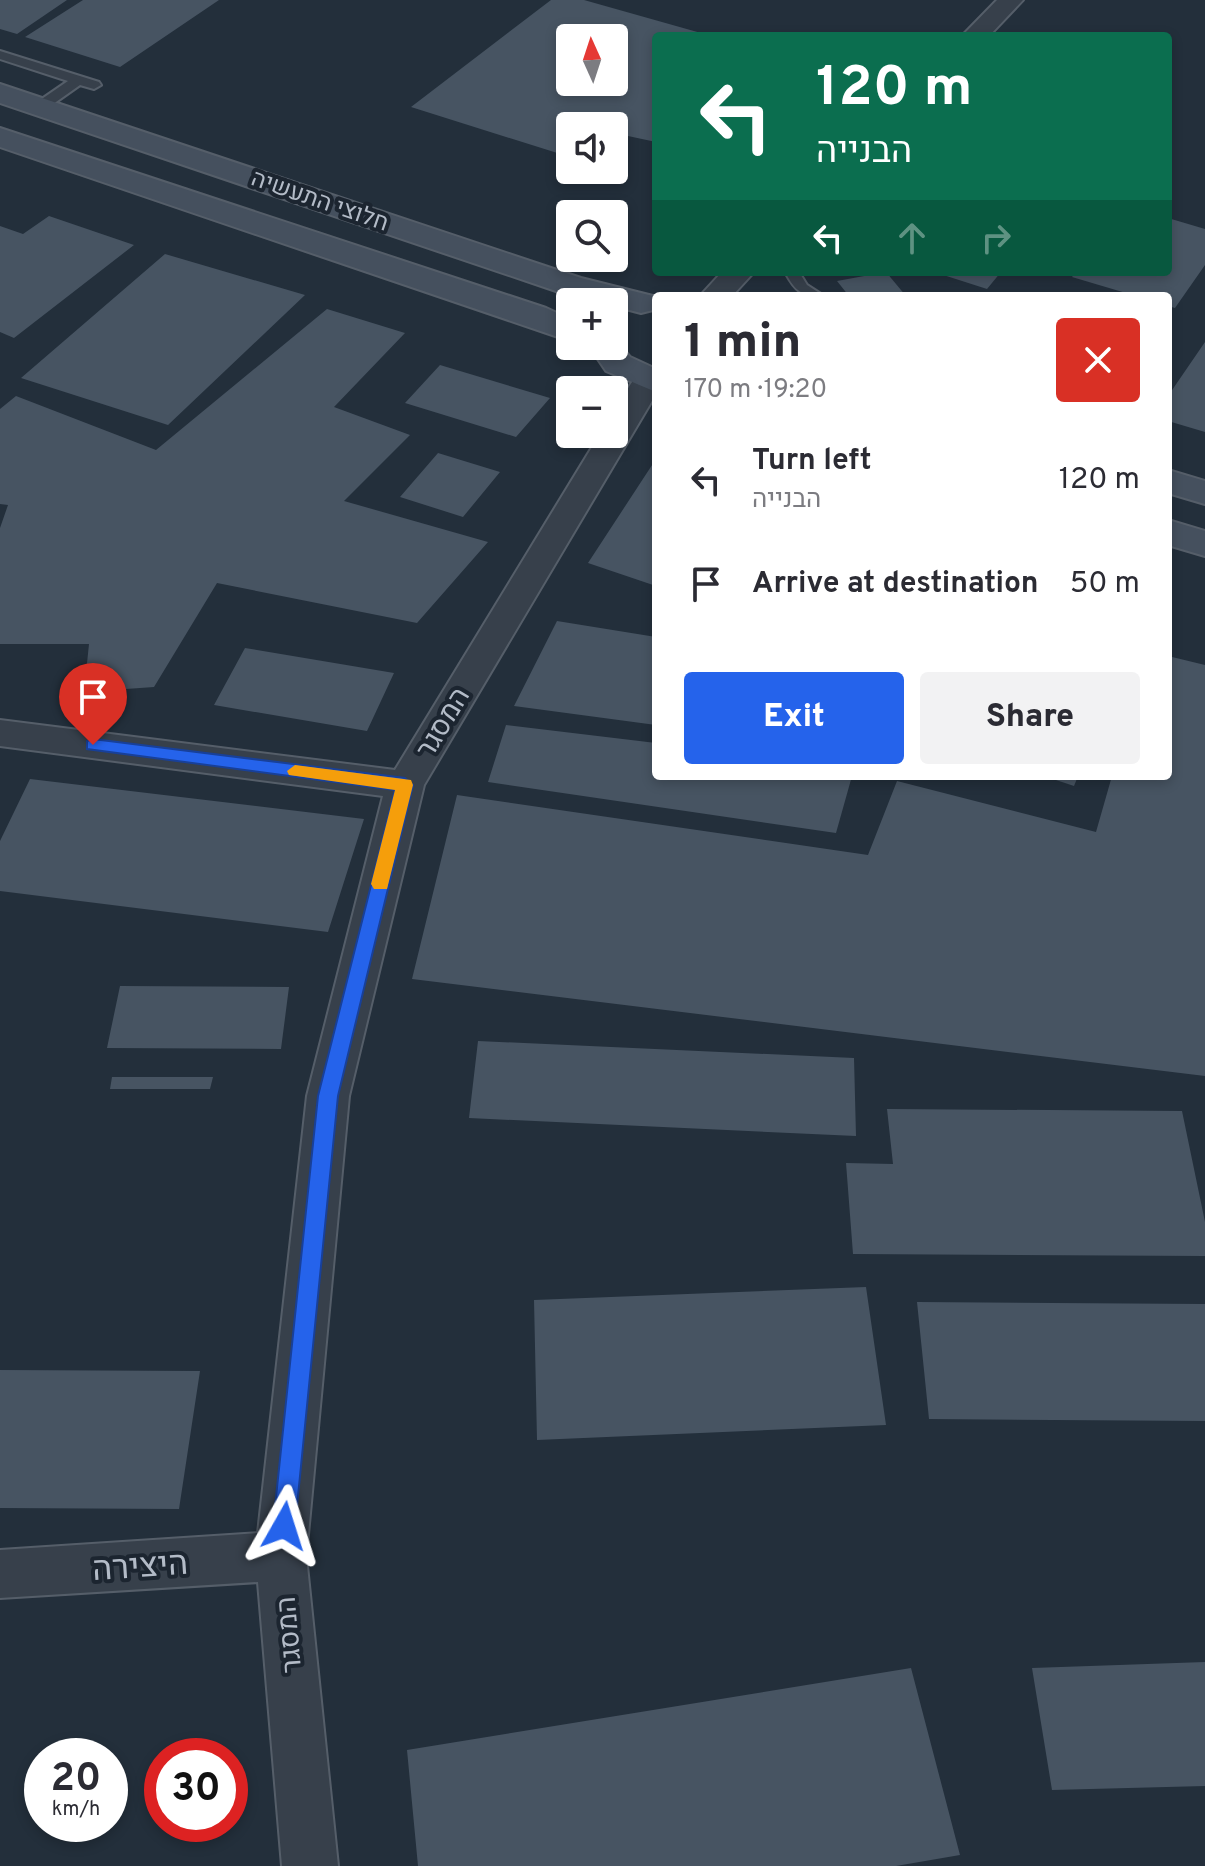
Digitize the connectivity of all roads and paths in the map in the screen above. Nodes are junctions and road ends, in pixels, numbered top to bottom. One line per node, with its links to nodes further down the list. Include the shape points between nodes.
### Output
1 (1011, 0): 2 (street)
2 (979, 32)
3 (1, 57): 4 (lane)
4 (78, 80): 5 (lane); 7 (lane)
5 (94, 85)
6 (0, 93): 7 (street, חלוצי התעשיה)
7 (41, 106): 11 (street, חלוצי התעשיה)
8 (0, 137): 14 (street, חלוצי התעשיה)
9 (735, 276): 12 (street)
10 (794, 276): 13 (lane)
11 (573, 288)
12 (719, 292)
13 (809, 292)
14 (556, 325)
15 (618, 360): 16 (street, חלוצי התעשיה)
16 (652, 381): 22 (street, המסגר)
17 (1172, 482): 18 (street)
18 (1205, 493)
19 (1172, 533): 20 (street)
20 (1205, 544)
21 (0, 733): 22 (street)
22 (405, 785): 23 (street, המסגר, via 328,1096)
23 (281, 1556): 24 (street, היצירה); 25 (street, המסגר)
24 (0, 1574)
25 (310, 1866)

